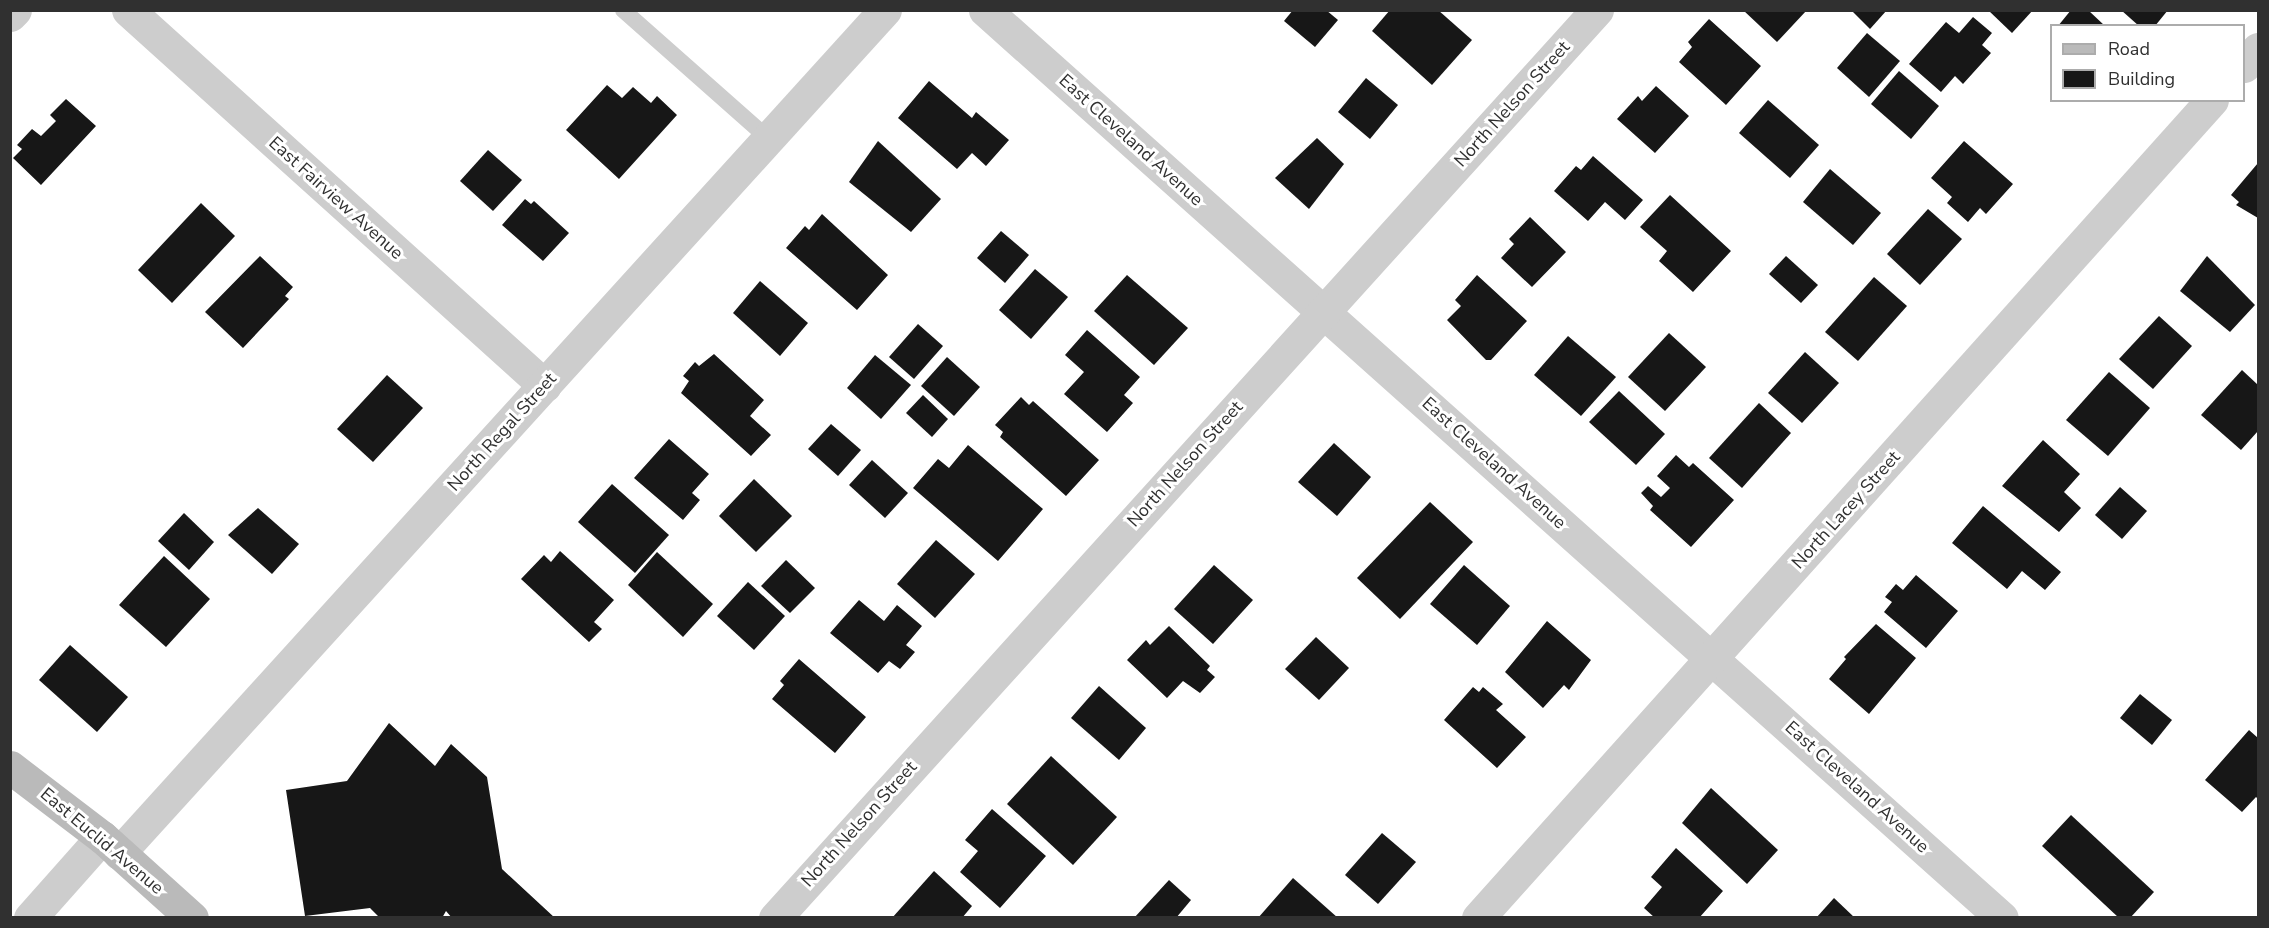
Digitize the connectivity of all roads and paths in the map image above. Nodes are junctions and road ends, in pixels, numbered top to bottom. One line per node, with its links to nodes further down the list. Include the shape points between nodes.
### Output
1 (15, 10): 7 (street)
2 (128, 10): 13 (street, East Fairview Avenue)
3 (623, 10): 11 (lane)
4 (885, 10): 11 (street, North Regal Street)
5 (985, 10): 12 (street, East Cleveland Avenue)
6 (1597, 10): 12 (street, North Nelson Street)
7 (10, 15)
8 (2259, 49): 9 (street)
9 (2245, 65)
10 (2210, 102): 14 (street, North Lacey Street)
11 (769, 140): 13 (street, North Regal Street)
12 (1323, 312): 14 (street, East Cleveland Avenue); 19 (street, North Nelson Street)
13 (545, 386): 16 (street, North Regal Street)
14 (1713, 658): 20 (street, North Lacey Street); 21 (street, East Cleveland Avenue)
15 (10, 767): 16 (main road, East Euclid Avenue)
16 (111, 845): 17 (street, North Regal Street); 18 (main road, East Euclid Avenue)
17 (30, 918)
18 (192, 918)
19 (775, 918)
20 (1478, 918)
21 (2002, 918)

